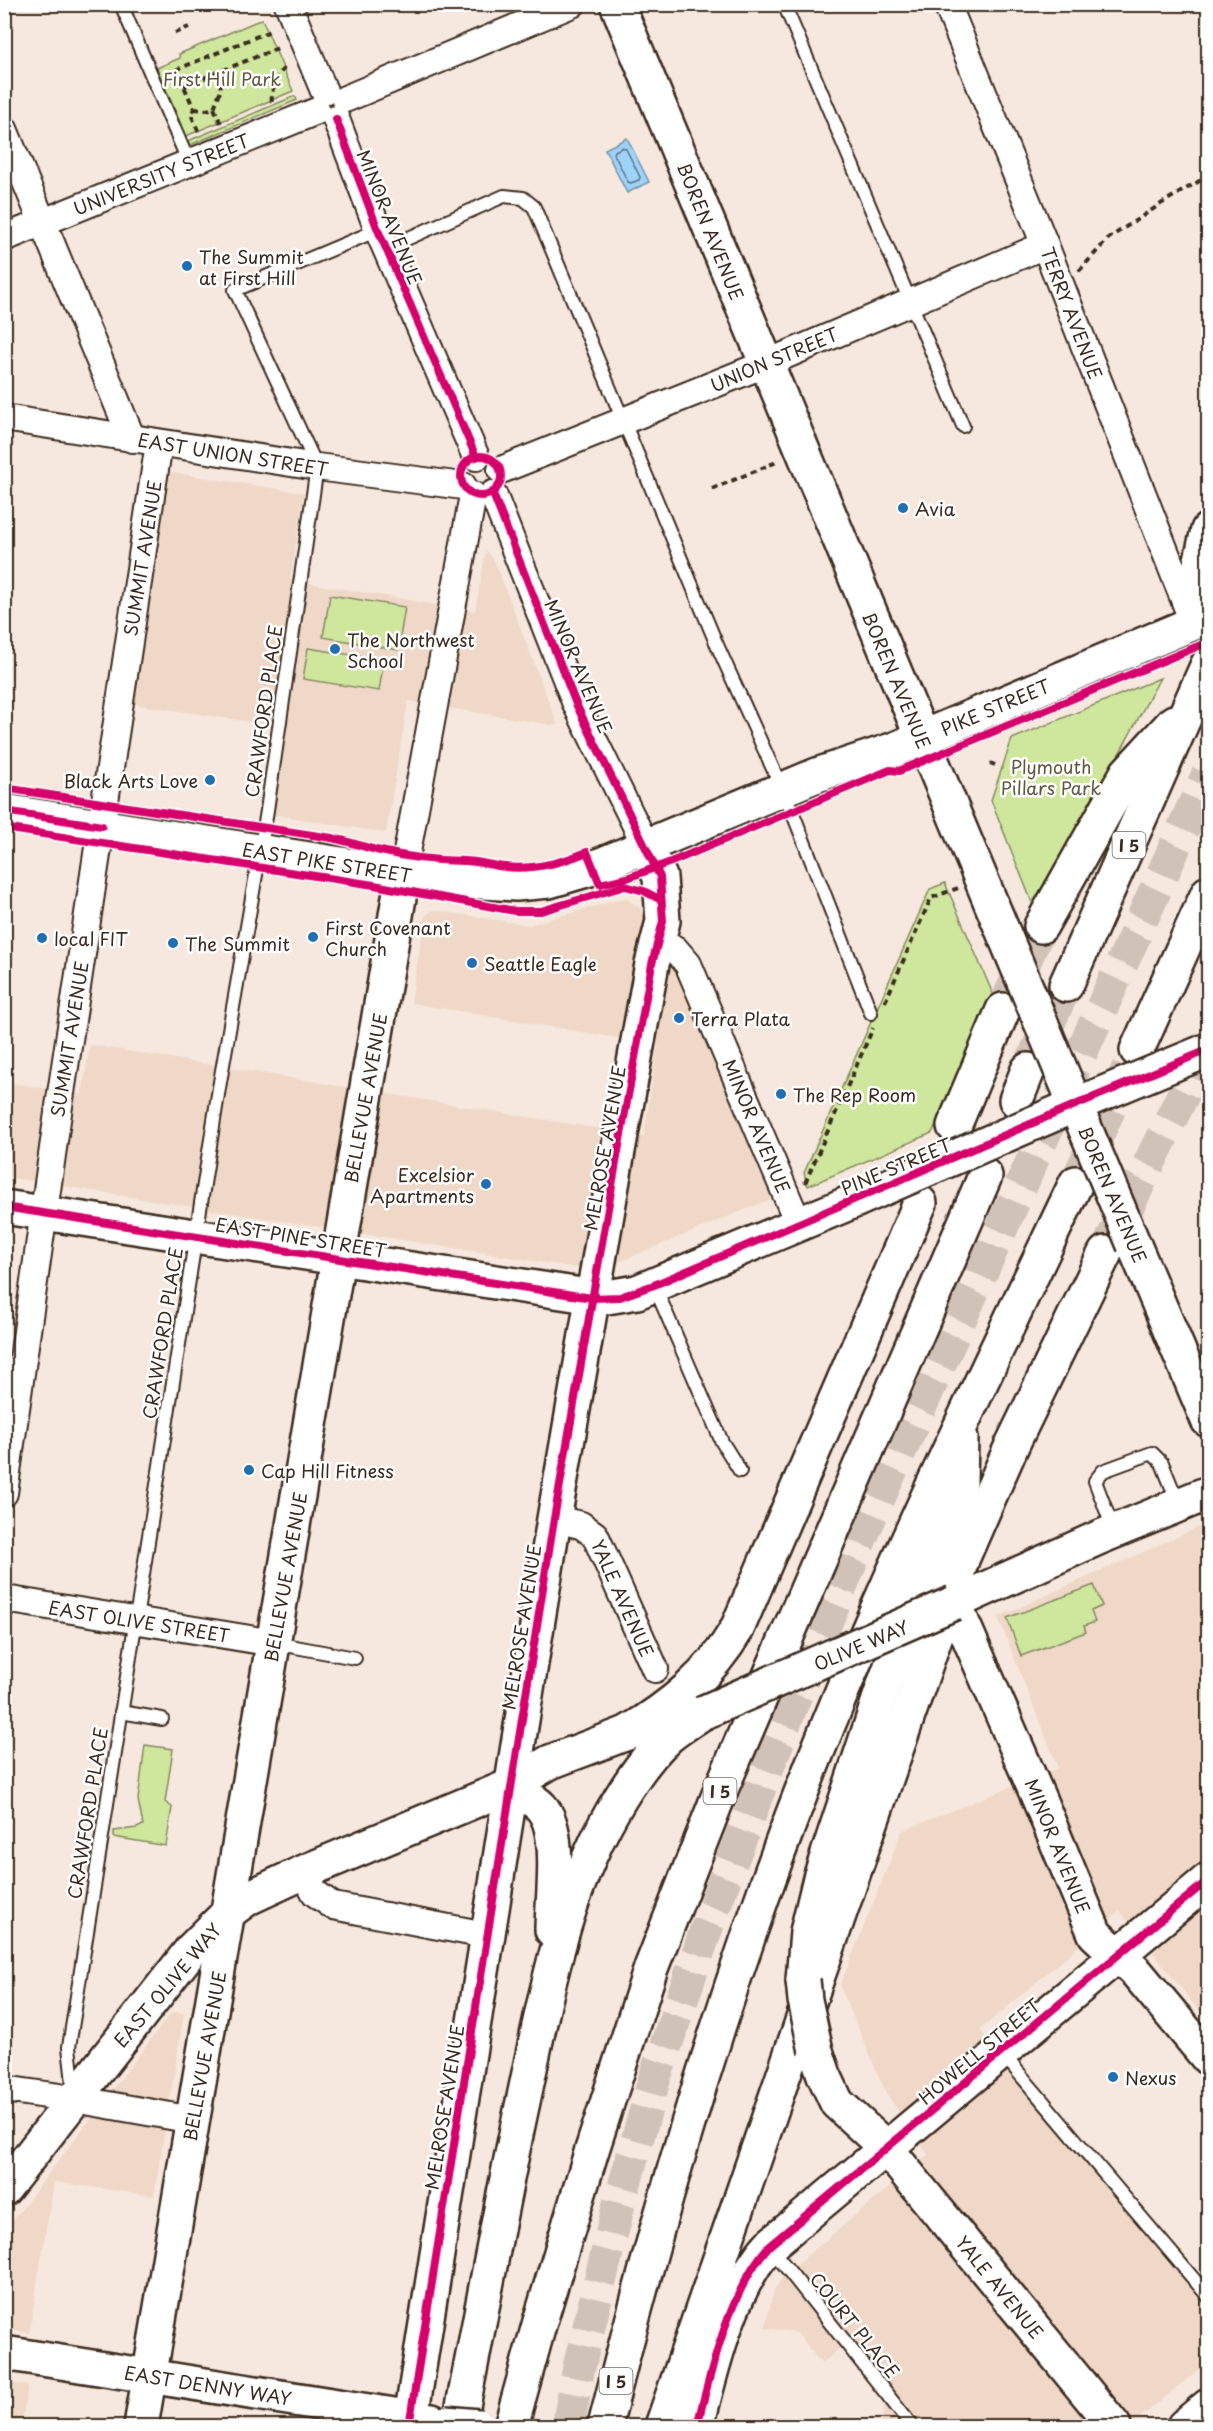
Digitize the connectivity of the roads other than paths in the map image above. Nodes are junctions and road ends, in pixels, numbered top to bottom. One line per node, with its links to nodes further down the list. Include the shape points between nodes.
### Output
1 (121, 4): 9 (lane)
2 (288, 4): 7 (street, MINOR AVENUE)
3 (572, 4): 7 (street, UNIVERSITY STREET)
4 (617, 4): 15 (main road, BOREN AVENUE)
5 (784, 4): 14 (lane)
6 (947, 4): 13 (street, TERRY AVENUE)
7 (330, 105): 9 (street, UNIVERSITY STREET); 12 (street, MINOR AVENUE)
8 (4, 129): 10 (street)
9 (189, 163): 10 (street, UNIVERSITY STREET)
10 (44, 221): 11 (street, UNIVERSITY STREET); 19 (street)
11 (4, 238)
12 (382, 239): 17 (lane, via 504,196 527,200 537,212); 21 (lane, via 235,290); 22 (street, MINOR AVENUE, via 476,457 489,458)
13 (1045, 244): 14 (street, UNION STREET); 24 (street, TERRY AVENUE)
14 (911, 302): 15 (street, UNION STREET); 18 (lane)
15 (765, 364): 17 (street, UNION STREET); 27 (main road, BOREN AVENUE)
16 (4, 418): 19 (street, EAST UNION STREET)
17 (623, 420): 22 (street, UNION STREET); 28 (lane, via 717,645)
18 (963, 426)
19 (132, 438): 20 (street, EAST UNION STREET)
20 (159, 443): 21 (street, EAST UNION STREET); 30 (street, SUMMIT AVENUE)
21 (317, 467): 22 (street, EAST UNION STREET); 32 (lane, CRAWFORD PLACE)
22 (482, 486): 31 (street, MINOR AVENUE, via 576,704); 33 (street, BELLEVUE AVENUE)
23 (1209, 530): 24 (main road, via 1194,590)
24 (1201, 620): 27 (main road, PIKE STREET)
25 (1209, 664): 26 (main road, I 5)
26 (1191, 704): 35 (main road, via 1127,773); 37 (main road, I 5)
27 (921, 737): 28 (main road, PIKE STREET); 44 (main road, BOREN AVENUE, bridge)
28 (783, 789): 31 (main road, PIKE STREET); 39 (lane)
29 (4, 811): 30 (main road, EAST PIKE STREET)
30 (102, 826): 32 (main road, EAST PIKE STREET); 50 (street, SUMMIT AVENUE)
31 (646, 846): 33 (main road, EAST PIKE STREET, via 583,872 532,883); 36 (main road, MELROSE AVENUE, via 662,886 663,921)
32 (260, 852): 33 (main road, EAST PIKE STREET); 52 (lane, CRAWFORD PLACE)
33 (404, 874): 54 (main road, BELLEVUE AVENUE)
34 (1209, 893): 40 (main road)
35 (1041, 926)
36 (658, 941): 51 (street, MINOR AVENUE, via 675,949 688,964); 56 (main road, MELROSE AVENUE)
37 (1066, 985)
38 (1003, 1010): 45 (main road)
39 (871, 1013)
40 (1137, 1050)
41 (1209, 1050): 44 (main road, PINE STREET, bridge)
42 (1028, 1070): 43 (main road)
43 (1016, 1100)
44 (1075, 1105): 51 (main road, PINE STREET, bridge); 57 (main road, BOREN AVENUE, bridge)
45 (954, 1126)
46 (985, 1176): 99 (main road, I 5, via 722,1786 651,1968 588,2163)
47 (1076, 1183): 58 (main road, I 5)
48 (920, 1203): 75 (main road, via 737,1629 719,1658 696,1683 666,1708)
49 (4, 1207): 50 (main road, EAST PINE STREET)
50 (45, 1213): 52 (main road, EAST PINE STREET); 60 (street, SUMMIT AVENUE)
51 (799, 1225): 55 (main road, PINE STREET)
52 (196, 1236): 54 (main road, EAST PINE STREET); 68 (lane, CRAWFORD PLACE)
53 (1105, 1253): 101 (main road, via 963,1557)
54 (338, 1257): 56 (main road, EAST PINE STREET); 69 (main road, BELLEVUE AVENUE)
55 (654, 1285): 56 (main road, PINE STREET, via 620,1297); 59 (lane, via 722,1442)
56 (592, 1298): 63 (main road, MELROSE AVENUE)
57 (1209, 1420)
58 (961, 1425): 88 (main road, YALE AVENUE, bridge, via 960,1483 885,1682 820,1878 807,1932 803,1980 806,2010 824,2075 837,2103); 100 (main road, I 5, via 884,1591 791,1820 690,2115)
59 (740, 1472)
60 (4, 1492)
61 (1209, 1493): 62 (main road, OLIVE WAY)
62 (1179, 1505): 64 (main road, OLIVE WAY); 64 (lane, via 1162,1463 1152,1453 1103,1471 1095,1482)
63 (554, 1519): 71 (street, YALE AVENUE, via 581,1525 595,1534); 76 (main road, MELROSE AVENUE)
64 (1115, 1532): 67 (main road, OLIVE WAY)
65 (4, 1593): 66 (street)
66 (5, 1599): 68 (street, EAST OLIVE STREET)
67 (954, 1603): 73 (main road, OLIVE WAY, bridge); 81 (main road, MINOR AVENUE, via 1095,1934)
68 (135, 1621): 69 (street, EAST OLIVE STREET); 72 (lane, CRAWFORD PLACE)
69 (274, 1643): 70 (lane); 79 (main road, BELLEVUE AVENUE)
70 (356, 1658)
71 (655, 1669)
72 (121, 1712): 74 (lane); 86 (lane, CRAWFORD PLACE, via 69,2047)
73 (702, 1713): 75 (main road, OLIVE WAY); 82 (main road, via 669,1737 643,1765 612,1812 574,1894)
74 (162, 1719)
75 (627, 1732): 76 (main road, OLIVE WAY, via 550,1762)
76 (510, 1786): 77 (main road, EAST OLIVE WAY); 80 (main road, MELROSE AVENUE); 82 (main road, via 541,1807 551,1824)
77 (304, 1872): 79 (main road, EAST OLIVE WAY, via 259,1892); 80 (street, via 320,1898 333,1906)
78 (1209, 1880): 81 (main road, HOWELL STREET)
79 (229, 1912): 86 (main road, EAST OLIVE WAY, via 192,1949); 87 (main road, BELLEVUE AVENUE)
80 (486, 1935): 95 (main road, MELROSE AVENUE)
81 (1118, 1955): 83 (main road, HOWELL STREET); 84 (main road, MINOR AVENUE)
82 (551, 1975): 96 (main road)
83 (1001, 2052): 88 (main road, HOWELL STREET); 91 (lane)
84 (1209, 2058)
85 (4, 2089): 86 (street)
86 (74, 2098): 87 (street); 89 (main road, EAST OLIVE WAY)
87 (193, 2120): 93 (main road, BELLEVUE AVENUE)
88 (886, 2148): 90 (main road, HOWELL STREET); 104 (main road, YALE AVENUE)
89 (4, 2189)
90 (769, 2246): 102 (main road, HOWELL STREET, via 749,2270 739,2293); 103 (lane, COURT PLACE)
91 (1209, 2296)
92 (4, 2353): 93 (main road, EAST DENNY WAY)
93 (148, 2376): 95 (main road, EAST DENNY WAY); 97 (main road, BELLEVUE AVENUE)
94 (1209, 2406): 105 (main road)
95 (410, 2422): 96 (main road, EAST DENNY WAY)
96 (452, 2425): 98 (main road, EAST DENNY WAY, bridge)
97 (141, 2427)
98 (478, 2427)
99 (511, 2427)
100 (605, 2427)
101 (662, 2427)
102 (697, 2427)
103 (912, 2427)
104 (1114, 2427)
105 (1184, 2427)

